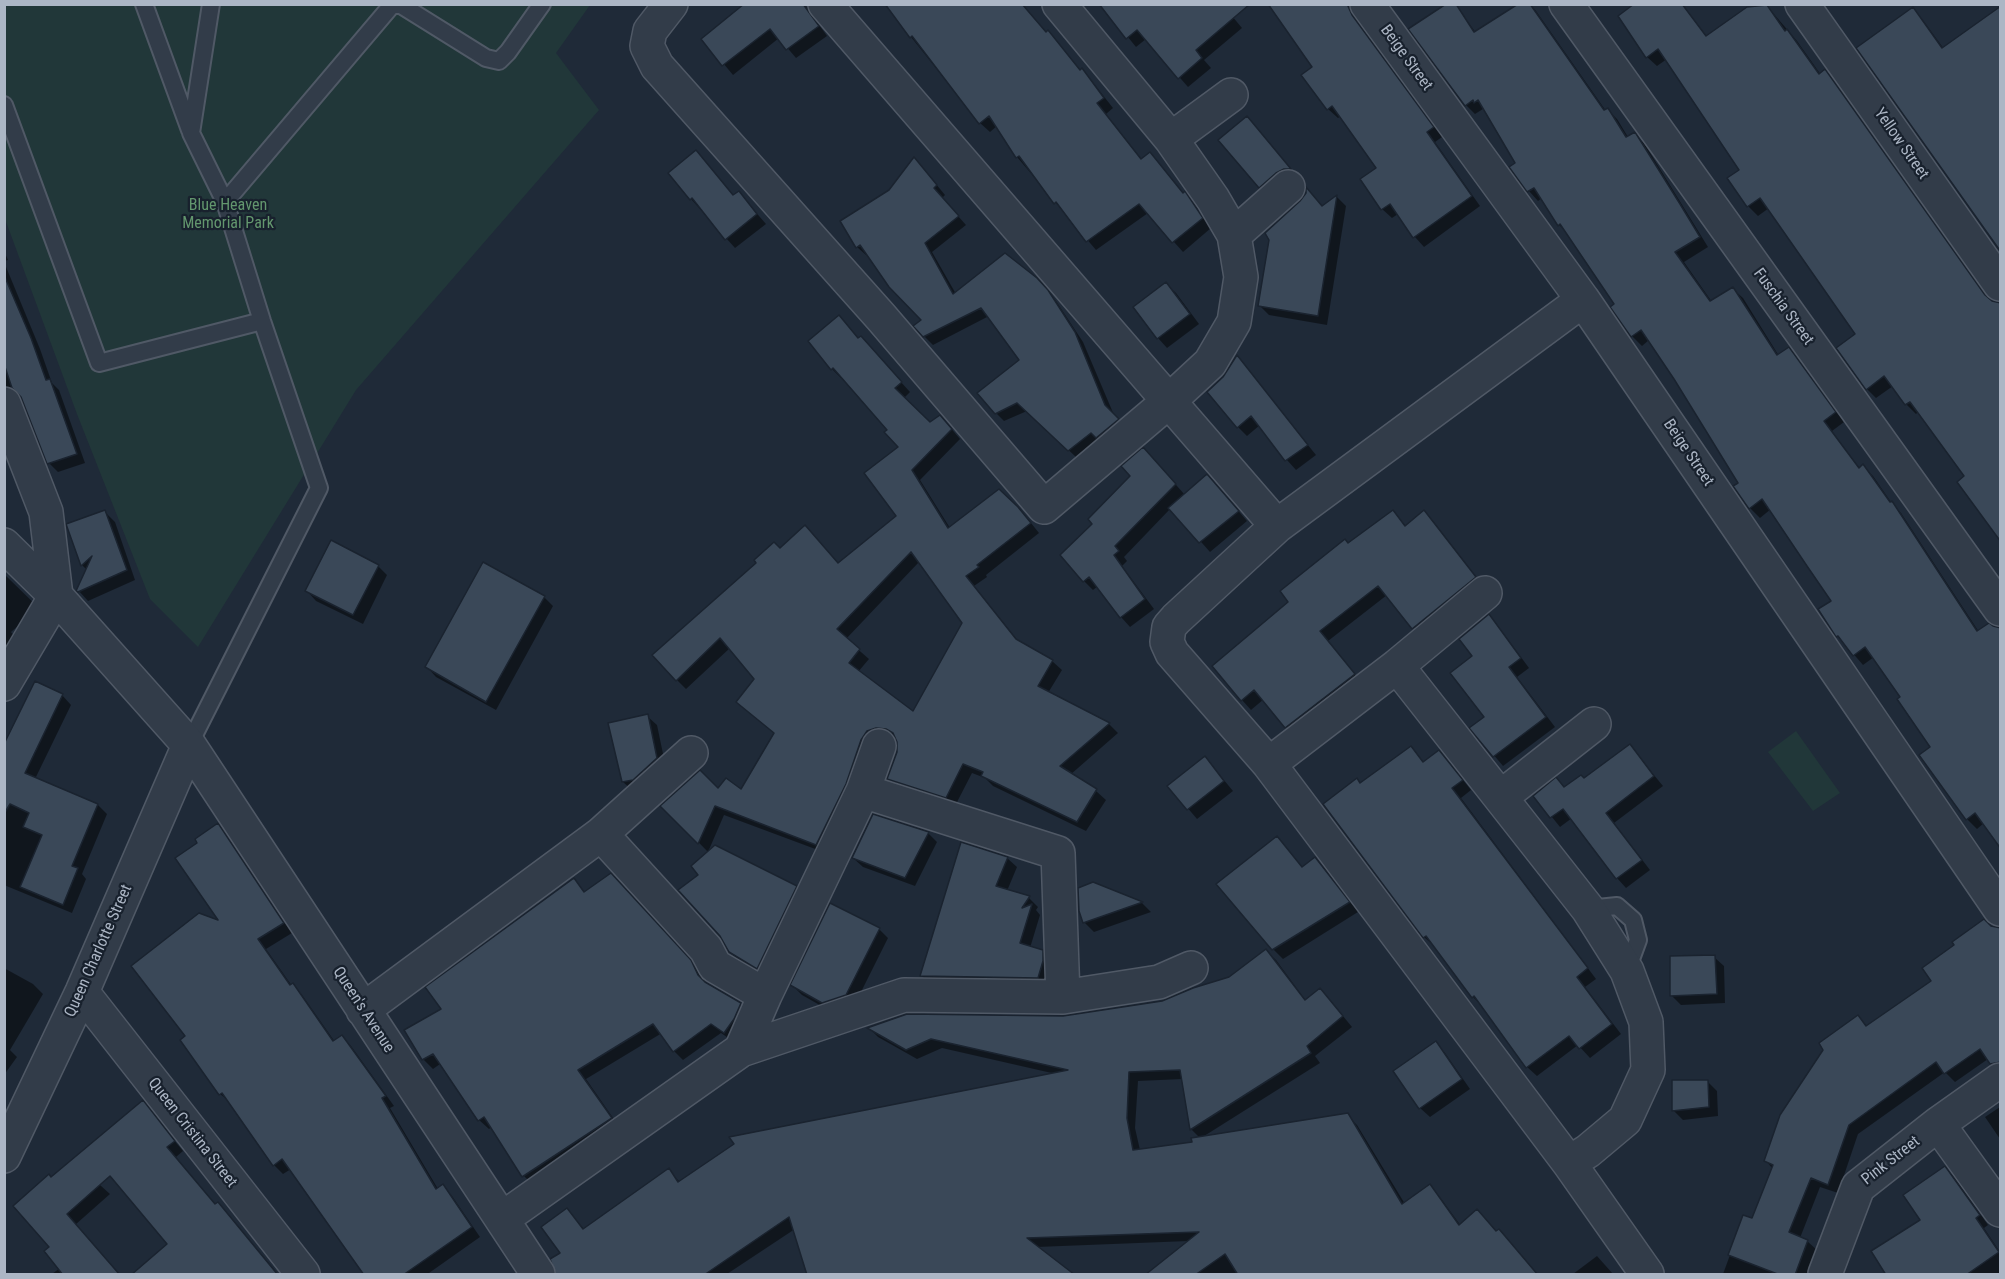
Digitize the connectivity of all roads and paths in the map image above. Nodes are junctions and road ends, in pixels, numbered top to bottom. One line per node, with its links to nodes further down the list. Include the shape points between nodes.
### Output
1 (144, 4): 12 (lane)
2 (211, 4): 12 (lane)
3 (542, 4): 15 (lane, via 499,61 486,58 401,5 392,4)
4 (671, 4): 20 (street, via 650,31 647,46 657,66 1044,507)
5 (825, 4): 20 (street)
6 (1059, 4): 13 (street)
7 (1367, 4): 18 (street, Beige Street)
8 (1566, 4): 26 (street, Fuschia Street)
9 (1802, 4): 17 (street, Yellow Street)
10 (1231, 95): 13 (street)
11 (4, 105): 19 (lane, via 99,363)
12 (191, 133): 15 (lane)
13 (1171, 139): 16 (street)
14 (1288, 187): 16 (street)
15 (225, 202): 19 (lane)
16 (1234, 235): 20 (street, via 1241,277 1234,322 1210,363)
17 (2001, 284)
18 (1583, 300): 22 (street); 37 (street, Beige Street)
19 (262, 321): 30 (lane, via 319,488)
20 (1169, 401): 22 (street)
21 (4, 404): 25 (street, via 45,512)
22 (1277, 526): 33 (street, via 1176,619 1169,627 1167,642)
23 (4, 545): 25 (street, Queen's Avenue)
24 (1485, 593): 27 (street)
25 (56, 596): 28 (street); 30 (street, Queen's Avenue)
26 (2001, 609)
27 (1397, 666): 33 (street); 35 (street)
28 (5, 680)
29 (1594, 724): 35 (street)
30 (189, 745): 39 (street, Queen Charlotte Street); 42 (street, Queen's Avenue)
31 (879, 746): 34 (street)
32 (691, 753): 36 (street)
33 (1269, 764): 47 (street)
34 (863, 791): 40 (street); 41 (street, via 1058,853)
35 (1502, 797): 47 (street, via 1588,909 1627,971 1646,1022 1648,1070 1625,1120)
36 (601, 834): 40 (street, via 706,949 716,966); 42 (street)
37 (2001, 909)
38 (1191, 968): 41 (street, via 1160,982)
39 (82, 992): 46 (street, Queen Charlotte Street); 51 (street, Queen Cristina Street)
40 (765, 995): 43 (street)
41 (1063, 997): 43 (street, via 904,995)
42 (363, 1010): 49 (street, Queen's Avenue)
43 (741, 1050): 49 (street)
44 (2001, 1080): 45 (street, Pink Street)
45 (1938, 1124): 48 (street); 50 (street, Pink Street, via 1858,1187)
46 (4, 1155)
47 (1569, 1163): 53 (street)
48 (2001, 1210)
49 (502, 1219): 52 (street, Queen's Avenue)
50 (1826, 1273)
51 (303, 1275)
52 (538, 1275)
53 (1647, 1275)

